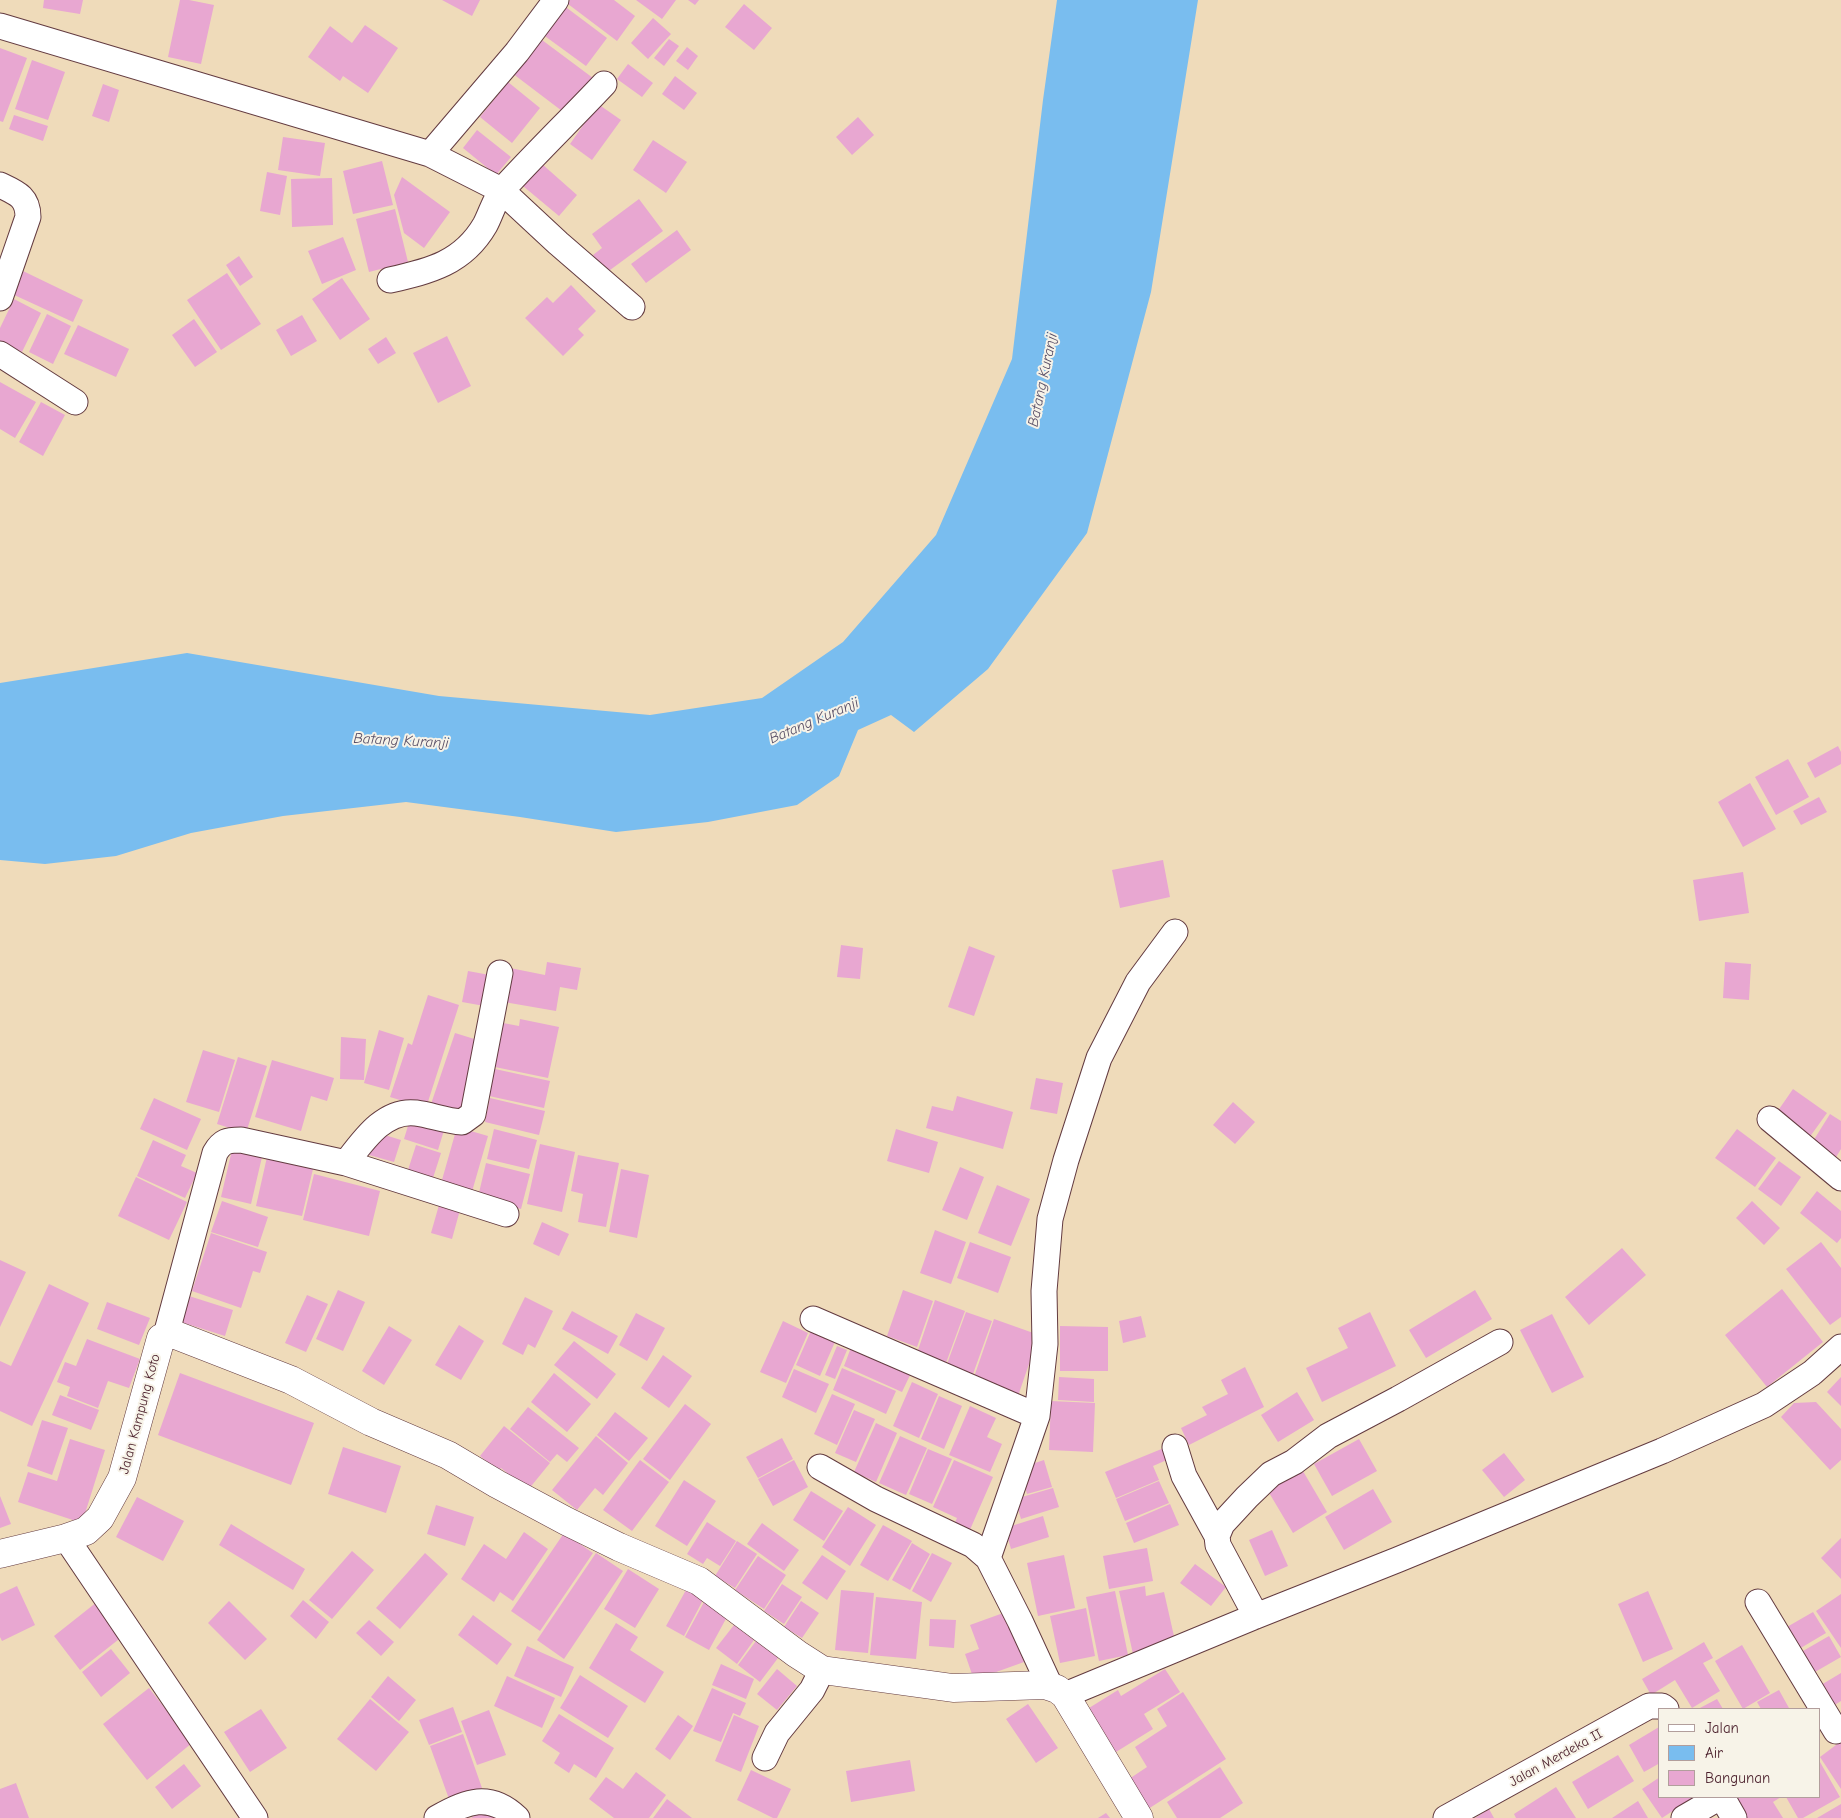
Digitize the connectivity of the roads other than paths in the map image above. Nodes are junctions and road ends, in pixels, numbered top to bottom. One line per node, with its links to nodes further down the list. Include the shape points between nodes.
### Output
1 (552, 1): 4 (street, via 517,52)
2 (0, 26): 4 (street)
3 (604, 84): 6 (street)
4 (430, 154): 6 (street)
5 (0, 185): 8 (street, via 23,198 28,207 28,218)
6 (501, 190): 7 (street, via 486,223 462,253 440,266); 9 (street)
7 (390, 280)
8 (0, 298)
9 (632, 307)
10 (0, 354): 11 (street)
11 (75, 402)
12 (1175, 932): 22 (street, via 1138,982 1099,1058 1066,1160 1050,1219 1044,1291 1045,1344)
13 (500, 973): 15 (street, via 473,1114 462,1122 415,1112 390,1117 367,1137)
14 (1770, 1119): 16 (street)
15 (346, 1163): 17 (street); 19 (street, via 241,1140 226,1140 220,1145 215,1153)
16 (1841, 1178)
17 (506, 1214)
18 (813, 1319): 22 (street)
19 (162, 1340): 26 (street, Jalan Kampung Koto, via 122,1478 100,1518 86,1531); 31 (street, via 173,1334 291,1380 371,1422 448,1455 575,1526 698,1581)
20 (1500, 1342): 25 (street, via 1328,1436 1294,1462 1271,1474 1222,1524)
21 (1841, 1347): 30 (street, via 1812,1373 1764,1405 1662,1451)
22 (1037, 1416): 28 (street)
23 (1175, 1447): 25 (street, via 1184,1476)
24 (820, 1467): 28 (street, via 876,1499 973,1545)
25 (1217, 1536): 30 (street, via 1218,1545)
26 (66, 1538): 27 (street, Jalan Kampung Koto); 40 (street)
27 (0, 1554)
28 (988, 1558): 32 (street)
29 (1758, 1602): 34 (street)
30 (1256, 1616): 32 (street)
31 (822, 1670): 32 (street, via 953,1688 1035,1684); 37 (street, via 812,1690 777,1732)
32 (1058, 1691): 43 (street)
33 (1663, 1708): 44 (street, Jalan Merdeka II, via 1649,1706)
34 (1818, 1708)
35 (1821, 1714): 36 (street)
36 (1832, 1733)
37 (765, 1758)
38 (1719, 1798): 45 (street)
39 (1722, 1798): 46 (street)
40 (255, 1818)
41 (437, 1818): 42 (street, via 478,1801 498,1804)
42 (517, 1818)
43 (1139, 1818)
44 (1446, 1818)
45 (1684, 1818)
46 (1734, 1818)

